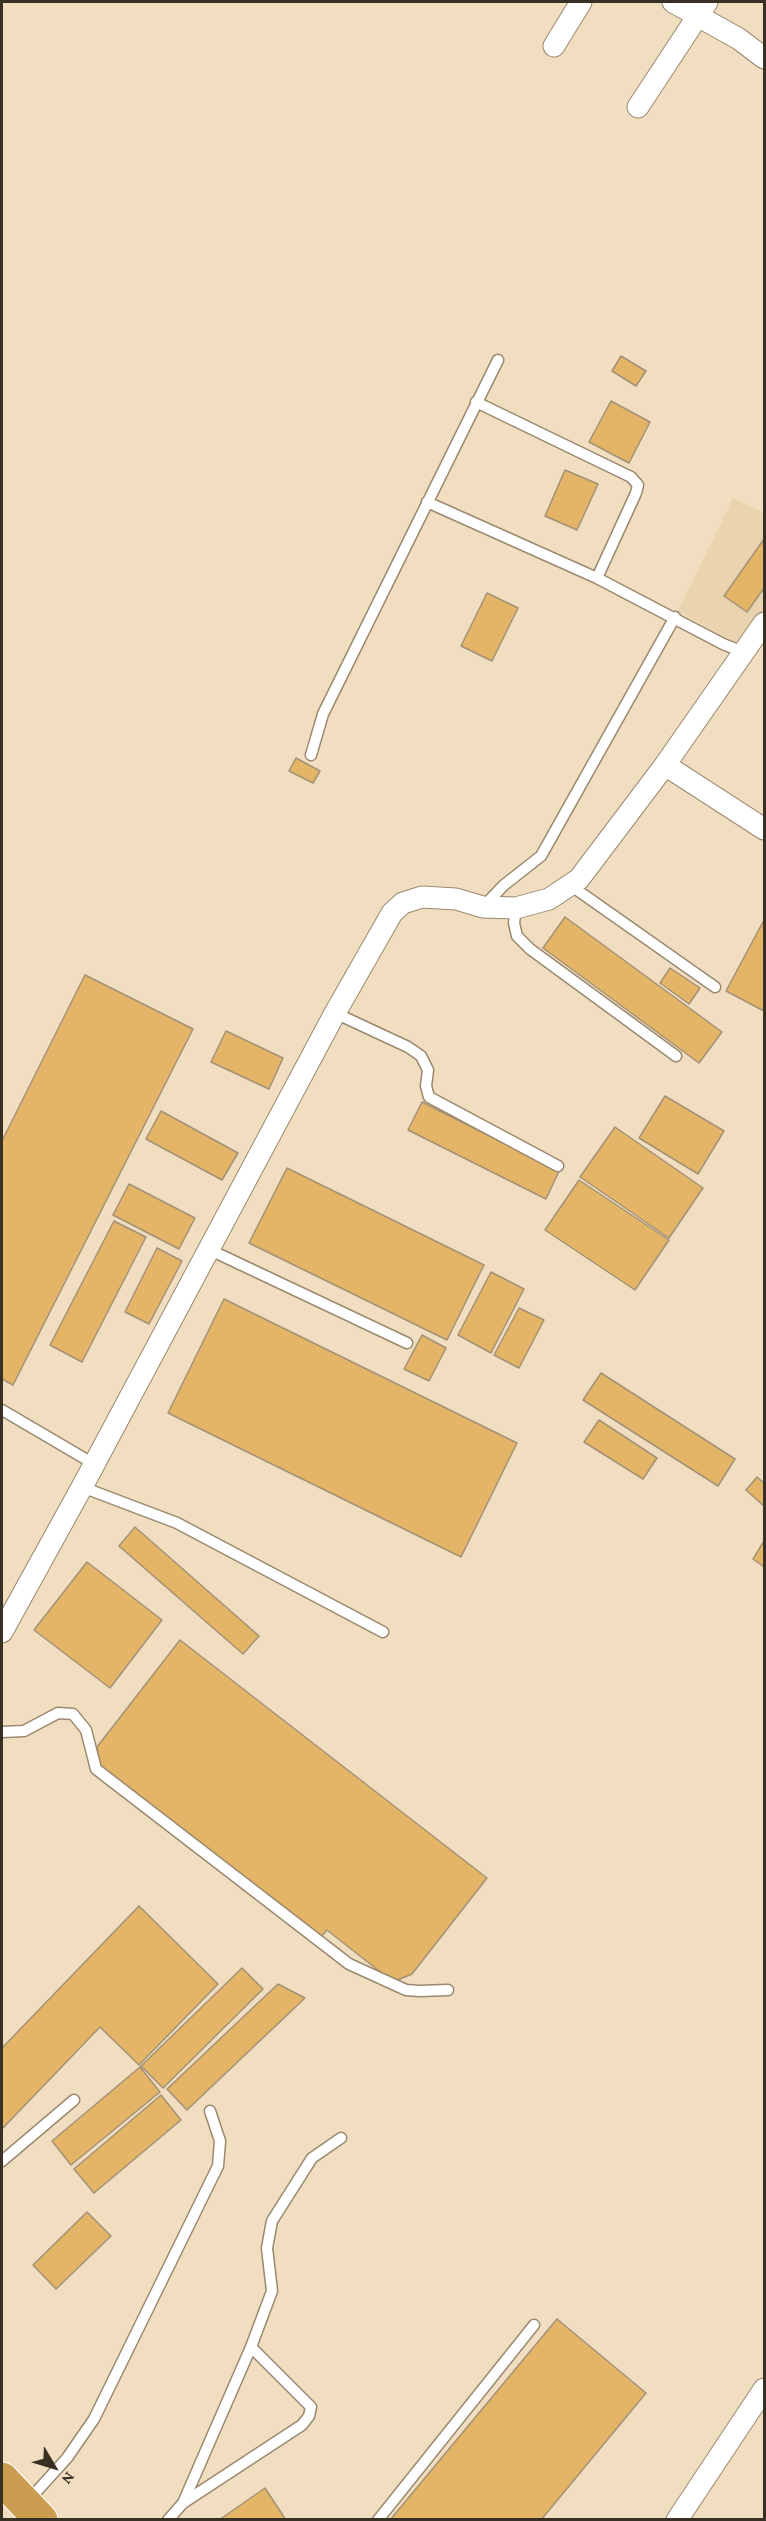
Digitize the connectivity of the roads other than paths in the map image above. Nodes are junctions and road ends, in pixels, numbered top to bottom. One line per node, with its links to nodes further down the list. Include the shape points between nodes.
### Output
1 (581, 2): 4 (street)
2 (674, 2): 3 (street)
3 (702, 8): 5 (street); 6 (street)
4 (554, 46)
5 (765, 58)
6 (638, 107)
7 (498, 360): 8 (lane)
8 (476, 402): 9 (lane); 10 (lane, via 631,477 638,485)
9 (427, 502): 10 (lane); 14 (lane, via 323,714)
10 (597, 578): 11 (lane)
11 (675, 616): 13 (lane); 18 (lane, via 541,856)
12 (764, 624): 13 (street)
13 (743, 652): 15 (street)
14 (311, 755)
15 (665, 765): 16 (street); 17 (street, via 579,879)
16 (765, 829)
17 (570, 885): 19 (street, via 549,899); 20 (lane)
18 (483, 907): 19 (street); 21 (street, via 456,899 422,897 403,903 392,913)
19 (516, 908): 22 (lane, via 517,936 530,950)
20 (716, 987)
21 (335, 1013): 23 (lane, via 421,1056 428,1070 429,1097); 24 (street)
22 (676, 1056)
23 (558, 1166)
24 (208, 1249): 25 (lane); 27 (street)
25 (407, 1343)
26 (2, 1410): 27 (lane)
27 (94, 1464): 28 (street)
28 (82, 1487): 29 (street); 30 (lane, via 177,1523)
29 (2, 1632)
30 (383, 1632)
31 (2, 1732): 32 (lane, via 24,1731 58,1713 73,1714 86,1730 96,1769 349,1964 406,1990)
32 (448, 1989)
33 (74, 2100): 36 (lane)
34 (210, 2111): 42 (lane, via 220,2141 218,2166 94,2419)
35 (341, 2138): 38 (lane, via 312,2158 272,2221 267,2248 272,2291)
36 (2, 2161)
37 (534, 2325): 44 (lane)
38 (251, 2347): 41 (lane); 41 (lane, via 311,2406 309,2416 302,2425)
39 (765, 2389): 45 (street)
40 (2, 2479): 42 (highway)
41 (183, 2503): 43 (lane)
42 (33, 2512)
43 (168, 2520)
44 (378, 2520)
45 (677, 2520)

